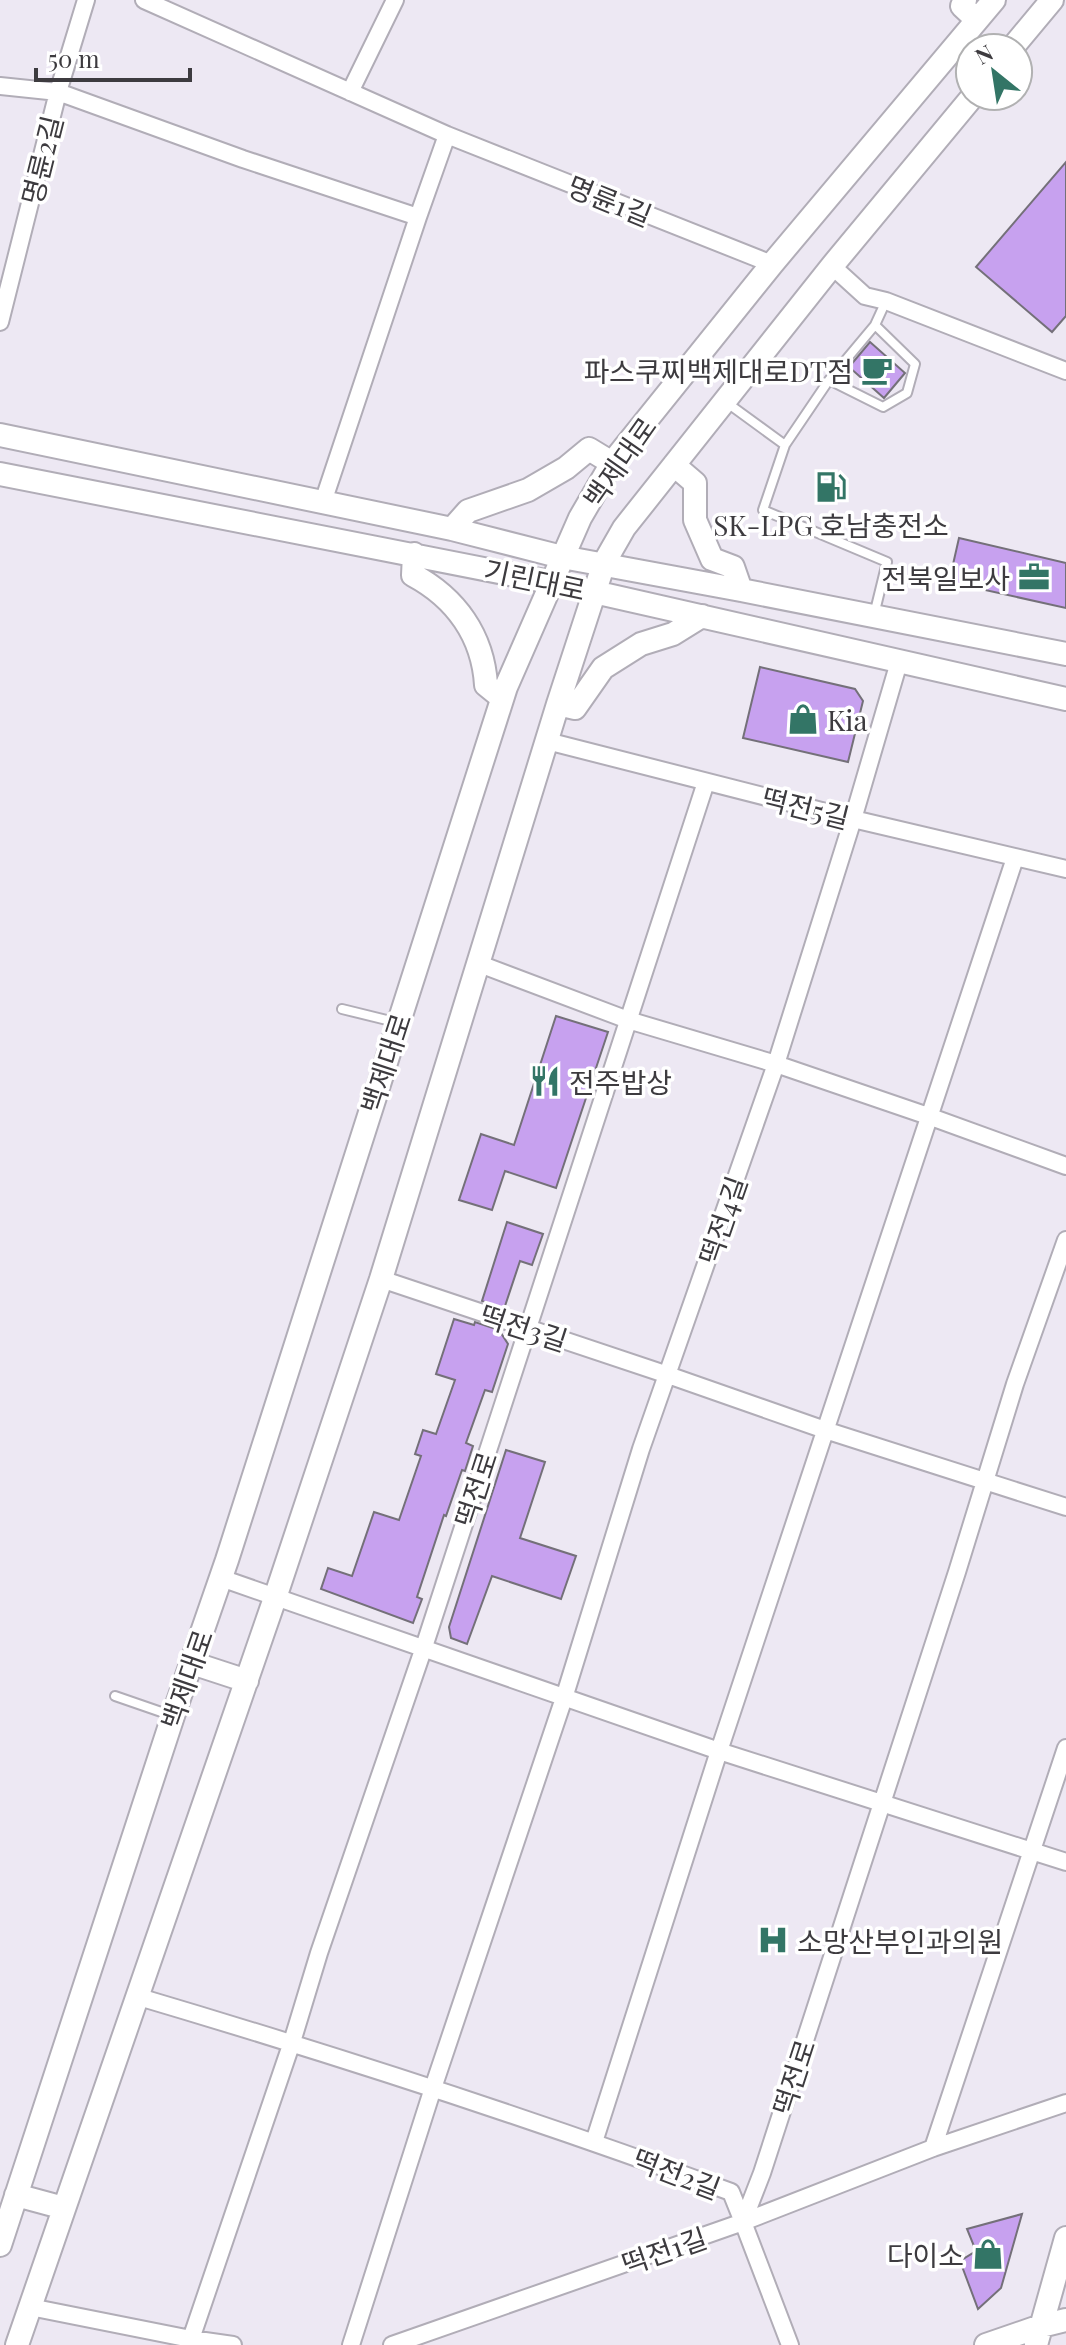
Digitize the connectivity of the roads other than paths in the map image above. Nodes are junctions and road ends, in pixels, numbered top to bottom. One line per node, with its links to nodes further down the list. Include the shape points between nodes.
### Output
1 (86, 0): 10 (street, 명륜2길)
2 (144, 0): 11 (street)
3 (395, 0): 11 (street)
4 (965, 0): 7 (street, via 962,6)
5 (994, 0): 7 (street, 백제대로)
6 (1052, 0): 8 (street)
7 (977, 20): 15 (street, 백제대로)
8 (1025, 32)
9 (0, 86): 10 (street, 명륜2길)
10 (58, 92): 14 (street, 명륜2길); 18 (street, 명륜2길)
11 (350, 92): 13 (street, 명륜1길)
12 (960, 112): 16 (street, 백제대로)
13 (447, 135): 14 (street); 15 (street, 명륜1길)
14 (418, 217): 28 (street)
15 (772, 264): 25 (street, 백제대로)
16 (832, 266): 17 (street, via 865,296); 22 (street, 백제대로)
17 (886, 301): 19 (lane); 20 (street)
18 (0, 322)
19 (875, 325): 21 (lane); 21 (lane, via 915,364 907,393 883,407)
20 (1066, 371)
21 (829, 380): 24 (lane)
22 (725, 402): 24 (lane); 26 (street, 백제대로)
23 (0, 435): 28 (street, 기린대로)
24 (785, 445): 37 (lane, via 763,510 887,562)
25 (612, 463): 29 (street, via 589,449 528,490 468,511); 31 (street, 백제대로)
26 (674, 465): 32 (street, 백제대로, via 624,528); 34 (street, via 695,483 695,520 712,559 733,567)
27 (0, 474): 30 (street, 기린대로)
28 (323, 502): 29 (street, 기린대로)
29 (452, 529): 31 (street, 기린대로)
30 (414, 554): 33 (street, 기린대로); 40 (street, via 413,575 458,609 485,666 486,685)
31 (562, 557): 32 (street, 기린대로); 33 (street, 백제대로)
32 (604, 563): 34 (street, 기린대로); 35 (street, 백제대로)
33 (550, 582): 35 (street, 기린대로); 40 (street, 백제대로)
34 (741, 590): 37 (street, 기린대로)
35 (595, 592): 36 (street, 기린대로); 42 (street, 백제대로)
36 (702, 616): 39 (street, 기린대로); 42 (street, via 603,668 575,708)
37 (874, 616): 38 (street, 기린대로)
38 (1066, 654)
39 (899, 662): 41 (street, 기린대로); 45 (street, 떡전4길)
40 (502, 698): 51 (street, 백제대로)
41 (1066, 699)
42 (558, 704): 43 (street, 백제대로)
43 (547, 741): 44 (street, 떡전5길); 48 (street, 백제대로)
44 (706, 782): 45 (street, 떡전5길); 50 (street)
45 (853, 819): 46 (street, 떡전5길); 52 (street, 떡전4길)
46 (1015, 858): 47 (street, 떡전5길); 53 (street)
47 (1066, 869)
48 (477, 963): 50 (street); 56 (street, 백제대로)
49 (342, 1009): 51 (lane)
50 (628, 1020): 52 (street); 57 (street)
51 (398, 1023): 62 (street, 백제대로)
52 (776, 1064): 53 (street); 58 (street, 떡전4길)
53 (931, 1117): 54 (street); 59 (street)
54 (1066, 1166)
55 (1066, 1240): 60 (street)
56 (381, 1279): 57 (street, 떡전3길); 63 (street, 백제대로)
57 (528, 1328): 58 (street, 떡전3길); 64 (street, 떡전로)
58 (668, 1375): 59 (street, 떡전3길); 68 (street)
59 (825, 1430): 60 (street, 떡전3길); 71 (street)
60 (986, 1480): 61 (street, 떡전3길); 72 (street, 떡전로)
61 (1066, 1507)
62 (221, 1578): 63 (street); 65 (street, 백제대로)
63 (275, 1598): 64 (street); 66 (street, 백제대로)
64 (423, 1650): 68 (street); 76 (street, 떡전로)
65 (192, 1663): 66 (street); 69 (street, 백제대로)
66 (247, 1681): 75 (street, 백제대로)
67 (115, 1696): 69 (lane)
68 (564, 1698): 71 (street); 77 (street)
69 (173, 1716): 81 (street, 백제대로)
70 (1066, 1748): 73 (street)
71 (719, 1751): 72 (street); 79 (street)
72 (882, 1805): 73 (street); 83 (street, 떡전로)
73 (1032, 1850): 74 (street); 80 (street)
74 (1066, 1862)
75 (139, 1997): 76 (street, 떡전2길); 82 (street, 백제대로)
76 (292, 2042): 77 (street, 떡전2길); 89 (street)
77 (433, 2088): 79 (street, 떡전2길); 92 (street)
78 (1066, 2103): 80 (street, 떡전1길)
79 (594, 2142): 83 (street, 떡전2길, via 731,2192)
80 (933, 2148): 83 (street, 떡전1길)
81 (16, 2195): 82 (street); 85 (street, 백제대로)
82 (64, 2208): 86 (street, 백제대로)
83 (743, 2222): 93 (street, 떡전1길); 94 (street)
84 (1066, 2238): 88 (street)
85 (0, 2245)
86 (30, 2307): 89 (street); 90 (street, 백제대로)
87 (1066, 2320): 88 (street)
88 (1038, 2335): 95 (street)
89 (191, 2339): 91 (street)
90 (17, 2345)
91 (233, 2345)
92 (351, 2345)
93 (392, 2345)
94 (790, 2345)
95 (986, 2345)

